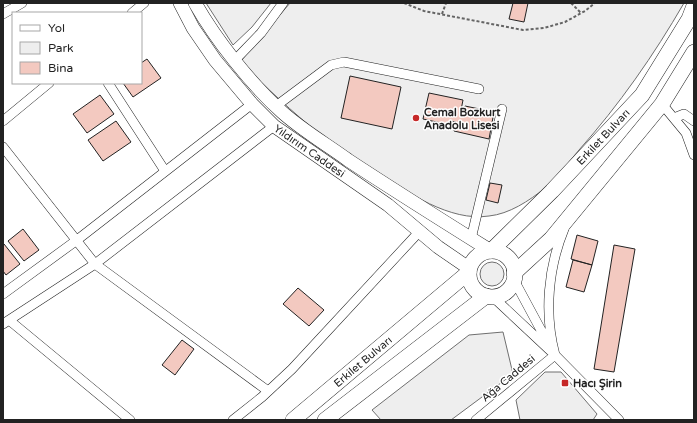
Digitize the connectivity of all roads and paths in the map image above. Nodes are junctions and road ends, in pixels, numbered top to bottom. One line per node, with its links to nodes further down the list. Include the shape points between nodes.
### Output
1 (22, 3): 13 (street)
2 (144, 3): 11 (street)
3 (180, 3): 20 (street, Yıldırım Caddesi, via 193,28)
4 (195, 3): 16 (street, Yıldırım Caddesi, via 212,31)
5 (283, 3): 16 (street, via 261,33)
6 (404, 3): 14 (path, via 424,11)
7 (446, 3): 14 (path)
8 (571, 3): 12 (path)
9 (595, 3): 12 (path)
10 (694, 6): 35 (main road, Erkilet Bulvarı, via 689,20 642,94 552,192)
11 (133, 12)
12 (582, 13): 14 (path, via 555,26 523,30)
13 (3, 14)
14 (442, 14)
15 (694, 52): 21 (main road, Erkilet Bulvarı)
16 (235, 60): 22 (street, Yıldırım Caddesi)
17 (48, 84): 25 (street)
18 (109, 84): 30 (street)
19 (479, 89): 22 (street, via 340,62 331,65)
20 (252, 104): 27 (street, Yıldırım Caddesi); 30 (street)
21 (662, 104): 24 (street); 31 (main road, Erkilet Bulvarı)
22 (276, 106): 33 (street, Yıldırım Caddesi, via 309,134)
23 (502, 109): 33 (street)
24 (674, 118): 26 (street, via 684,114); 29 (street, via 686,133)
25 (3, 121)
26 (694, 121)
27 (274, 126): 32 (street, Yıldırım Caddesi, via 388,205); 36 (street)
28 (3, 147): 34 (street)
29 (694, 155)
30 (165, 171): 34 (street)
31 (569, 217): 38 (main road, Erkilet Bulvarı); 42 (street, via 556,252 550,288 550,339)
32 (419, 232): 37 (street, Yıldırım Caddesi); 43 (street, via 292,369)
33 (471, 239): 35 (street, Yıldırım Caddesi)
34 (77, 240): 36 (street); 39 (street)
35 (491, 251): 37 (main road, via 479,255); 38 (main road, via 504,254 509,259)
36 (95, 264): 41 (street); 43 (street)
37 (469, 270): 40 (main road, via 471,284 475,290); 46 (main road, Erkilet Bulvarı)
38 (514, 277): 40 (main road, via 505,293); 42 (street)
39 (3, 294)
40 (489, 296): 42 (street); 47 (main road, Erkilet Bulvarı)
41 (6, 322): 44 (street)
42 (555, 355): 48 (street, Ağa Caddesi); 49 (street)
43 (268, 391): 45 (street)
44 (130, 420)
45 (233, 420)
46 (293, 420)
47 (325, 420)
48 (476, 420)
49 (619, 420)

